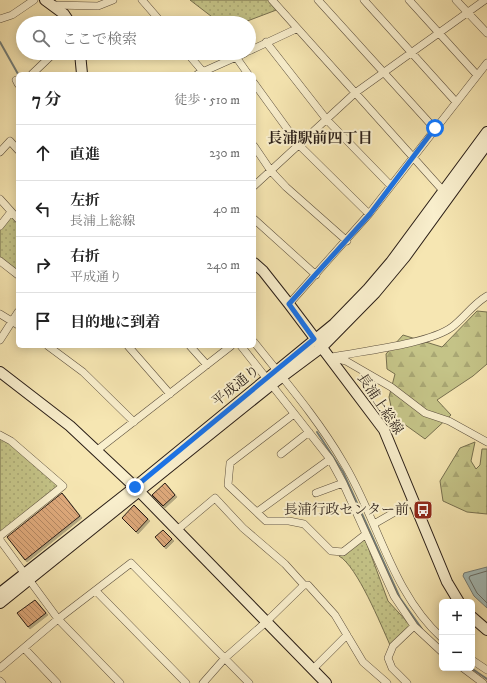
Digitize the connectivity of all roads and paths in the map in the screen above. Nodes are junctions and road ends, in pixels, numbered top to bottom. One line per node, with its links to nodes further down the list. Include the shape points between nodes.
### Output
1 (34, 0): 14 (street, via 12,15)
2 (113, 0): 10 (street, via 98,6)
3 (142, 0): 13 (street)
4 (272, 0): 15 (street)
5 (318, 0): 32 (street)
6 (364, 0): 20 (street)
7 (409, 0): 17 (street)
8 (456, 0): 11 (street)
9 (485, 0): 11 (street)
10 (50, 3): 12 (street)
11 (468, 13): 16 (street); 17 (street)
12 (65, 16)
13 (156, 16)
14 (0, 19)
15 (296, 29): 18 (street); 35 (street)
16 (487, 33)
17 (440, 34): 20 (street); 33 (street)
18 (266, 42): 19 (street); 37 (street)
19 (256, 47)
20 (412, 54): 32 (street); 36 (street)
21 (46, 60): 27 (street)
22 (81, 60): 28 (street)
23 (193, 60): 29 (street)
24 (230, 60): 30 (street)
25 (238, 60): 31 (street)
26 (487, 63): 33 (street)
27 (34, 72)
28 (82, 72)
29 (201, 72)
30 (204, 72)
31 (247, 72)
32 (385, 74): 35 (street); 38 (street)
33 (477, 75): 36 (street)
34 (256, 86): 41 (street)
35 (356, 93): 37 (street); 45 (street)
36 (456, 102): 38 (street)
37 (327, 120): 41 (street); 48 (street)
38 (435, 128): 45 (street)
39 (487, 132): 49 (street, 平成通り)
40 (487, 144): 49 (street, 平成通り)
41 (299, 145): 46 (street); 52 (street)
42 (16, 148): 44 (street, via 10,141)
43 (256, 149): 46 (street)
44 (0, 152)
45 (413, 157): 48 (street); 49 (street)
46 (271, 171): 47 (street); 56 (street)
47 (256, 184)
48 (391, 186): 52 (street)
49 (446, 194): 65 (street, 平成通り, via 368,289 334,324); 68 (street, 平成通り, via 395,269)
50 (0, 199): 51 (street)
51 (12, 212): 53 (street); 55 (street)
52 (370, 214): 56 (street)
53 (16, 217)
54 (256, 221): 60 (street)
55 (0, 226)
56 (347, 241): 60 (street)
57 (0, 261): 59 (street)
58 (256, 265): 62 (street, 長浦上総線)
59 (16, 273)
60 (316, 275): 62 (street)
61 (487, 296): 74 (street, via 453,326 436,336)
62 (289, 304): 65 (street, 長浦上総線)
63 (0, 314): 64 (street)
64 (15, 323): 66 (street)
65 (314, 339): 68 (street, 長浦上総線); 77 (street, 平成通り)
66 (0, 340)
67 (256, 345): 77 (street)
68 (322, 347): 74 (street, 長浦上総線); 77 (street, 平成通り)
69 (51, 348): 81 (street, via 83,372)
70 (130, 348): 79 (street)
71 (192, 348): 75 (street)
72 (228, 348): 75 (street)
73 (243, 348): 78 (street)
74 (330, 357): 84 (street, via 346,361 391,387 425,412 449,421); 91 (street, 長浦上総線, via 384,430)
75 (207, 365): 79 (street)
76 (0, 372): 85 (street, via 40,401)
77 (279, 374): 78 (street, 平成通り); 93 (street, via 343,462)
78 (269, 382): 80 (street); 89 (street, 平成通り)
79 (170, 394): 81 (street)
80 (294, 414): 82 (street); 92 (street, via 230,463 228,485)
81 (134, 422): 85 (street)
82 (309, 432): 86 (street); 87 (street)
83 (0, 435): 97 (street, via 11,441 62,486)
84 (487, 442)
85 (96, 451): 89 (street)
86 (281, 454)
87 (330, 459): 88 (street); 92 (street)
88 (343, 483): 90 (street); 94 (street)
89 (137, 489): 95 (street); 99 (street, 平成通り)
90 (316, 493)
91 (414, 501): 93 (street); 103 (street, 長浦上総線, via 447,582)
92 (257, 512): 96 (street, via 266,521 304,524 331,551 343,552)
93 (372, 521): 94 (street); 111 (street, via 405,593 424,620)
94 (360, 523): 96 (street)
95 (177, 530): 100 (street, via 215,498); 107 (street)
96 (366, 534): 108 (street, via 394,596)
97 (0, 536)
98 (0, 540): 99 (street)
99 (28, 576): 102 (street, 平成通り); 104 (street, 平成通り); 105 (street)
100 (304, 585): 107 (street); 110 (street, via 308,585 334,615)
101 (96, 590): 105 (street); 114 (street, via 131,563); 123 (street)
102 (0, 593)
103 (457, 599)
104 (0, 603)
105 (58, 619): 112 (street); 122 (street)
106 (475, 620): 109 (street)
107 (266, 622): 114 (street); 117 (street)
108 (414, 626): 113 (street); 127 (street, via 393,646 388,658 392,668)
109 (487, 630)
110 (347, 635): 117 (street); 126 (street, via 363,662)
111 (439, 635)
112 (24, 648): 116 (street); 121 (street)
113 (439, 649)
114 (225, 658): 120 (street); 124 (street)
115 (475, 662): 118 (street)
116 (0, 668)
117 (313, 669): 125 (street)
118 (487, 670)
119 (467, 671): 128 (street)
120 (246, 682)
121 (57, 683)
122 (120, 683)
123 (186, 683)
124 (203, 683)
125 (326, 683)
126 (387, 683)
127 (407, 683)
128 (483, 683)

